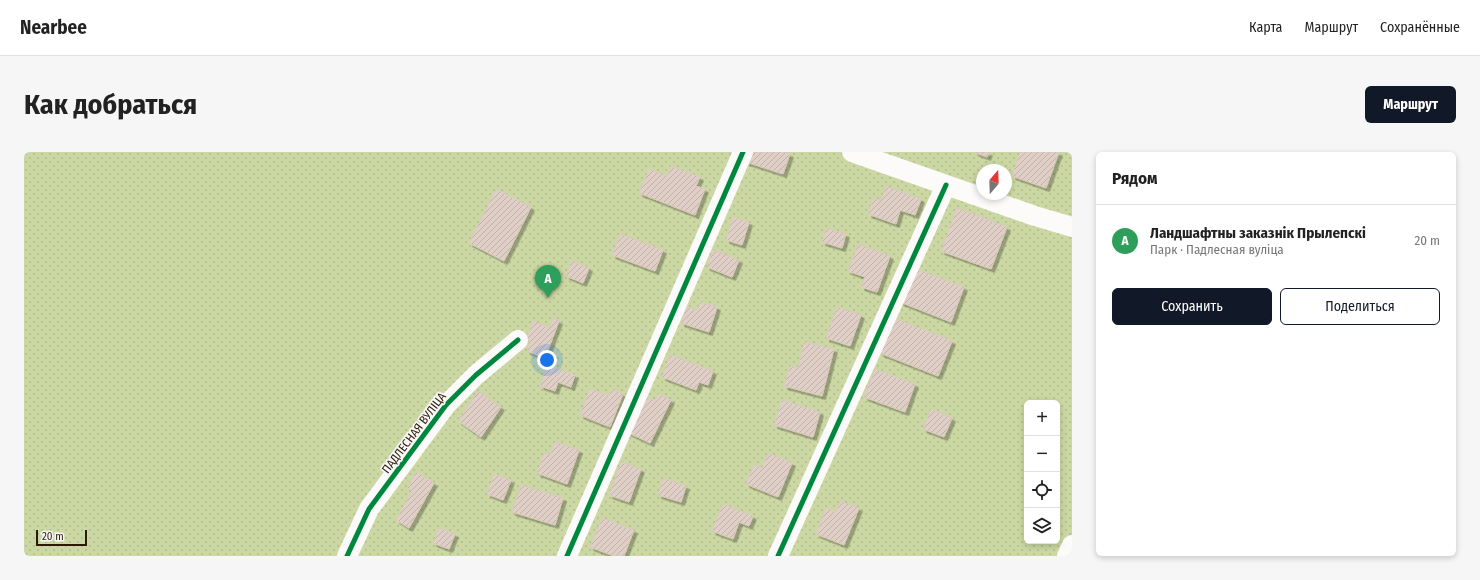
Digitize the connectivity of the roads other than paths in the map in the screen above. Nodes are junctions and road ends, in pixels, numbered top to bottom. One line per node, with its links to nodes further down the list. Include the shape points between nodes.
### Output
1 (743, 152): 8 (street)
2 (852, 152): 3 (street)
3 (946, 185): 4 (street); 9 (street)
4 (1072, 227)
5 (518, 340): 7 (street, ПАДЛЕСНАЯ ВУЛІЦА, via 476,375 446,405 369,509)
6 (1072, 545): 10 (street)
7 (347, 556)
8 (567, 556)
9 (778, 556)
10 (1067, 556)

